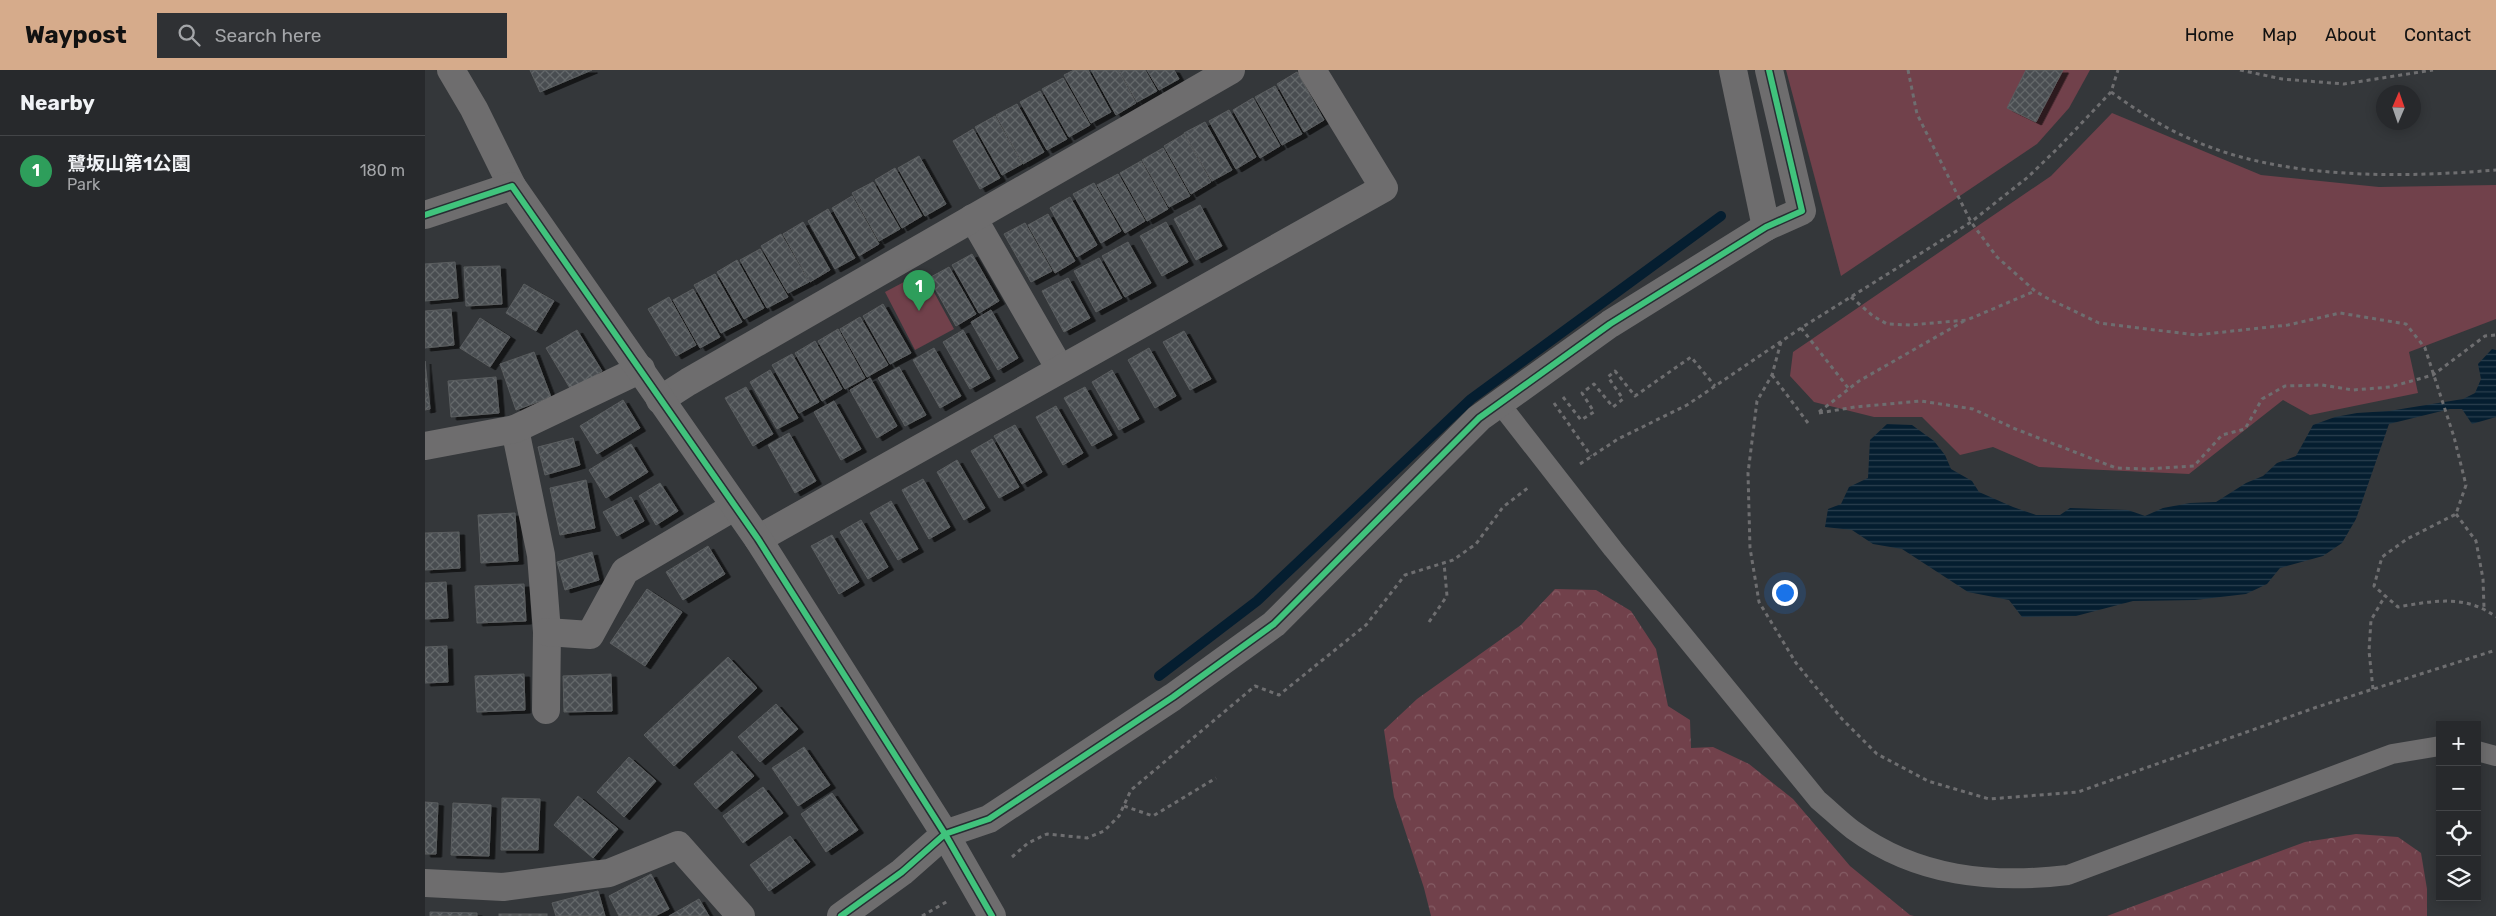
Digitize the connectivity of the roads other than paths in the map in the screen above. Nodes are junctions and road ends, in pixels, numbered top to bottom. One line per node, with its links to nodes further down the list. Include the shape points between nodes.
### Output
1 (451, 70): 6 (street)
2 (1231, 70): 8 (street)
3 (1312, 70): 11 (street, via 1384,188)
4 (1733, 70): 9 (street)
5 (1769, 70): 9 (street, via 1802,211)
6 (513, 186): 7 (street); 10 (street)
7 (425, 216)
8 (973, 218): 11 (street); 12 (street)
9 (1766, 227): 13 (street, via 1609,324)
10 (641, 369): 12 (street); 14 (street)
11 (1060, 369): 17 (street)
12 (660, 400): 16 (street)
13 (1499, 404): 20 (lane, via 1818,800 1853,830 1899,857 1946,873 1990,879 2030,880 2068,875 2391,754); 23 (street, via 1479,418 1273,624 1173,697 989,819)
14 (515, 430): 15 (street); 18 (street, via 541,555)
15 (425, 446)
16 (734, 507): 17 (street); 18 (street, via 625,571 589,635)
17 (758, 539): 23 (street)
18 (547, 632): 19 (street)
19 (546, 710)
20 (2436, 747)
21 (2481, 752): 22 (lane)
22 (2496, 756)
23 (945, 834): 26 (street, via 902,872); 27 (street)
24 (425, 883): 25 (street, via 503,887 609,873 678,845)
25 (741, 916)
26 (841, 916)
27 (992, 916)

